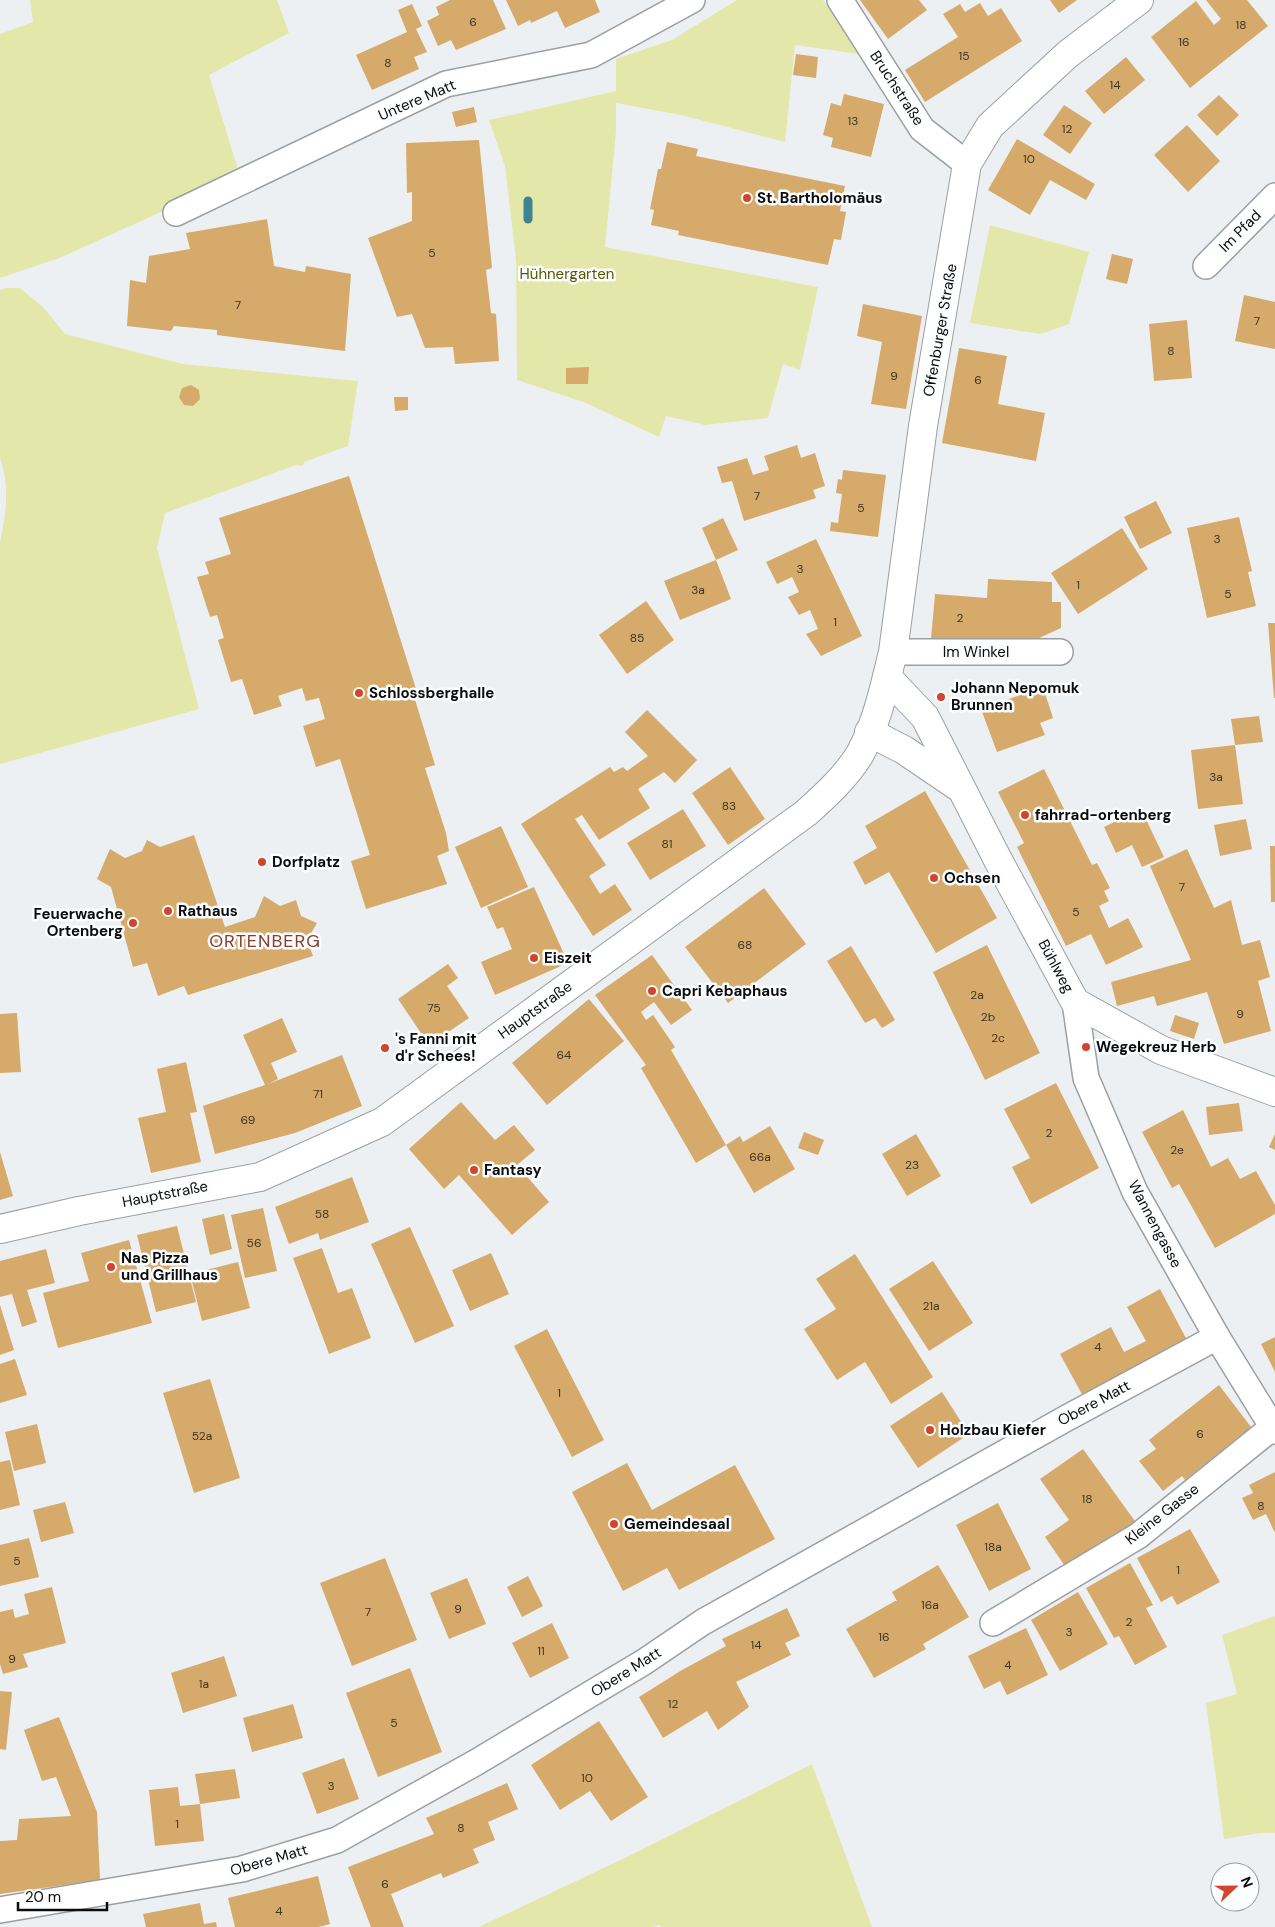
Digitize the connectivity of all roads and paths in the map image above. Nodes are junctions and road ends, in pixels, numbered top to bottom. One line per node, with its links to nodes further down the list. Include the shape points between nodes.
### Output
1 (692, 0): 6 (street, Untere Matt, via 591,55 446,84)
2 (840, 0): 4 (street, Bruchstraße, via 922,129)
3 (1139, 0): 4 (street, Offenburger Straße, via 1068,54 990,126)
4 (967, 164): 9 (street, Offenburger Straße, via 923,426)
5 (1275, 196): 7 (street, Im Pfad)
6 (176, 214)
7 (1206, 266)
8 (1060, 652): 9 (street, Im Winkel)
9 (890, 664): 10 (street, Offenburger Straße); 11 (street, Bühlweg, via 925,717)
10 (869, 732): 11 (street, Bühlweg, via 904,750); 14 (street, Hauptstraße, via 859,755 833,789 806,813 382,1122 260,1177)
11 (961, 789): 12 (street, Bühlweg)
12 (1075, 1002): 13 (street, Bühlweg, via 1161,1050); 15 (street, Wannengasse, via 1086,1078 1136,1192)
13 (1275, 1092)
14 (0, 1229)
15 (1217, 1337): 16 (street, Wannengasse); 18 (street, Obere Matt, via 712,1618 475,1763 337,1840 242,1869)
16 (1274, 1429): 17 (street, Kleine Gasse, via 1138,1536)
17 (993, 1623)
18 (0, 1910)

